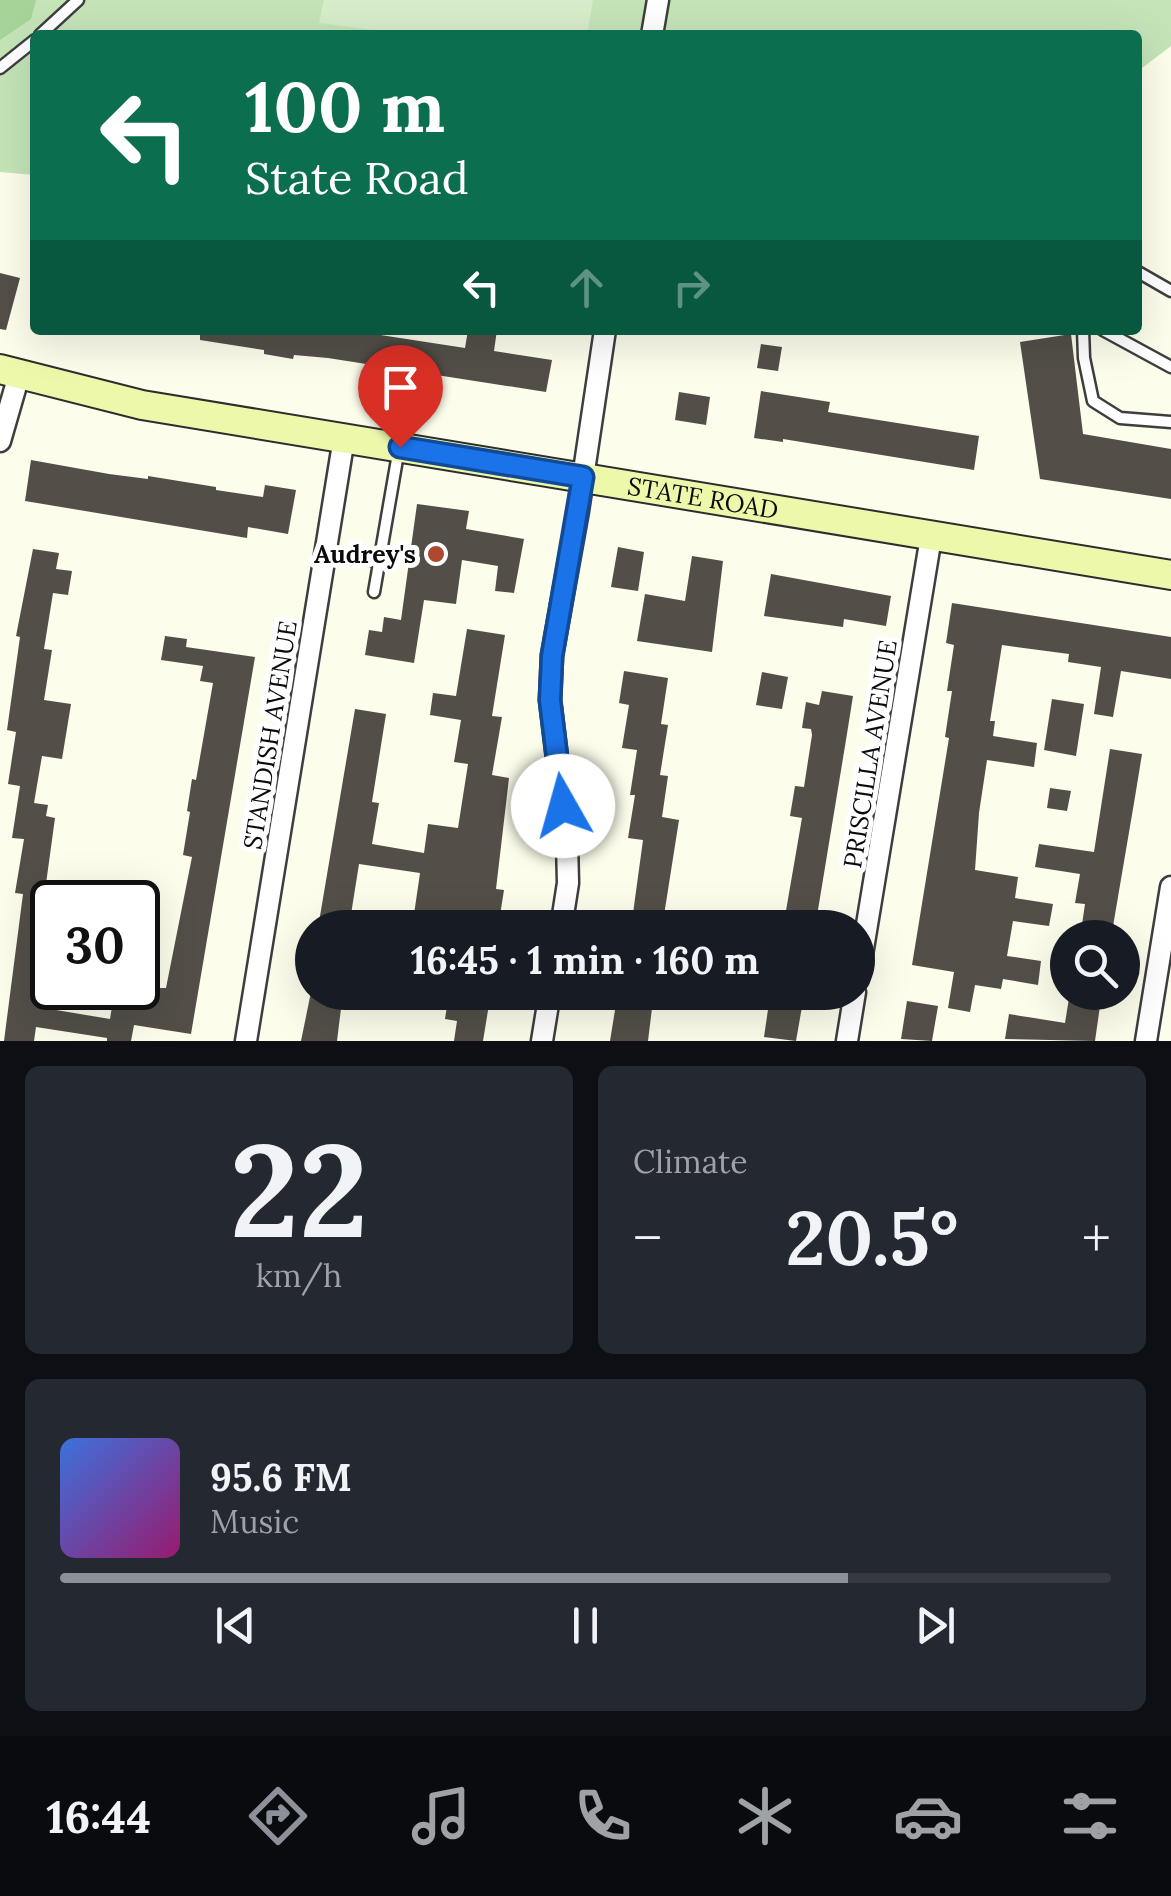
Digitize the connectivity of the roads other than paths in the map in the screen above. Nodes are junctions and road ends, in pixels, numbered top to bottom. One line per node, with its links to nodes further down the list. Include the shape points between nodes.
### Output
1 (78, 0): 3 (lane)
2 (658, 0): 4 (street)
3 (46, 30)
4 (653, 30)
5 (30, 44): 6 (lane)
6 (0, 68)
7 (1142, 274): 8 (lane)
8 (1171, 292)
9 (604, 335): 18 (street)
10 (1083, 335): 14 (lane, via 1094,401 1120,418)
11 (1112, 335): 12 (lane)
12 (1171, 367)
13 (10, 372): 15 (main road, STATE ROAD, via 142,404); 16 (street)
14 (1171, 422)
15 (344, 438): 17 (main road, STATE ROAD); 20 (street, STANDISH AVENUE)
16 (0, 442)
17 (400, 447): 18 (main road, STATE ROAD); 21 (lane)
18 (583, 477): 19 (main road, STATE ROAD); 25 (street, via 550,700 568,856)
19 (931, 537): 22 (main road, STATE ROAD); 26 (street, PRISCILLA AVENUE)
20 (326, 552): 21 (lane); 29 (street, STANDISH AVENUE)
21 (379, 562): 23 (lane)
22 (1171, 575)
23 (374, 592)
24 (1171, 887): 32 (street)
25 (564, 910)
26 (869, 910)
27 (547, 1010): 30 (street)
28 (852, 1010): 31 (street)
29 (246, 1041)
30 (542, 1041)
31 (847, 1041)
32 (1146, 1041)

